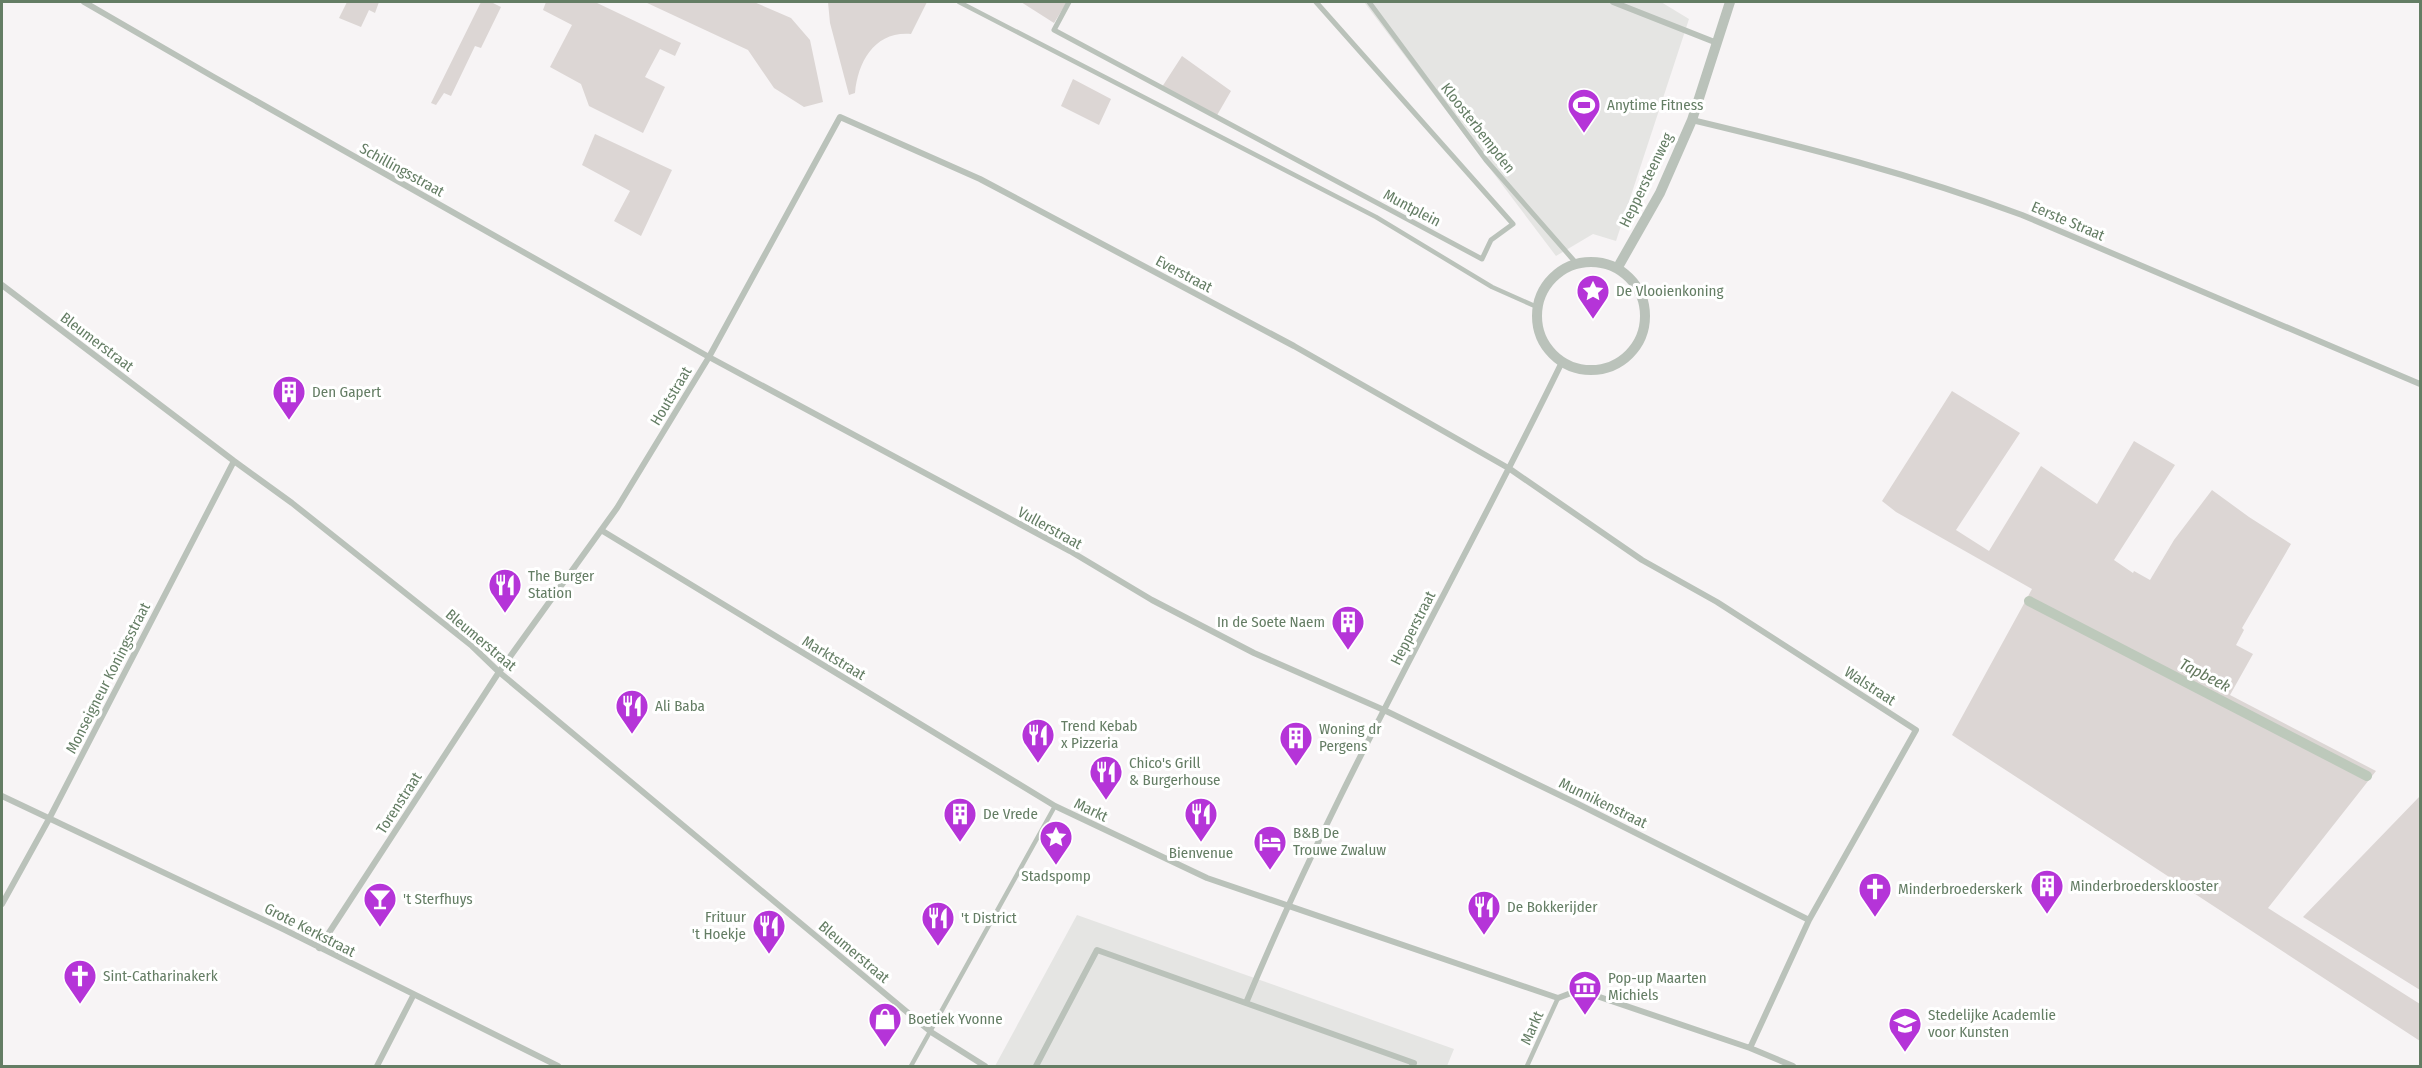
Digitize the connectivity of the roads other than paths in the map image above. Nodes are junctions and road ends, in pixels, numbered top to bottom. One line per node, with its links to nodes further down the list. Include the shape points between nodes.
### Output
1 (84, 2): 15 (street, Schillingsstraat)
2 (959, 2): 14 (lane, via 1376,217 1492,287)
3 (1069, 2): 4 (street, Muntplein, via 1054,30 1482,259 1491,240 1513,224)
4 (1316, 2)
5 (1369, 2): 11 (street, Kloosterbempden, via 1486,160)
6 (1613, 2): 8 (street)
7 (1730, 2): 8 (street, Heppersteenweg)
8 (1717, 43): 10 (street, Heppersteenweg)
9 (840, 117): 15 (street, Houtstraat); 19 (street, Everstraat, via 980,179 1283,341)
10 (1692, 120): 12 (street, Heppersteenweg, via 1660,193); 17 (street, Eerste Straat, via 1825,152 1954,190 2033,219)
11 (1576, 263): 12 (street, via 1597,261); 14 (street, via 1546,285)
12 (1617, 267): 16 (street, via 1638,287 1644,300 1642,337 1629,355 1611,367 1588,371)
13 (2, 285): 18 (street, Bleumerstraat)
14 (1537, 307): 16 (street, via 1541,338)
15 (709, 357): 20 (street, Houtstraat); 22 (street, Vullerstraat, via 1070,551 1152,600 1254,652)
16 (1562, 362): 19 (street, Hepperstraat)
17 (2421, 384)
18 (234, 461): 21 (street, Bleumerstraat, via 472,646); 25 (street, Monseigneur Koningsstraat)
19 (1510, 469): 22 (street, Hepperstraat); 28 (street, Walstraat, via 1642,560 1717,602 1916,730)
20 (601, 530): 21 (street, Houtstraat); 24 (street, Marktstraat)
21 (499, 672): 29 (street, Torenstraat); 33 (street, Bleumerstraat)
22 (1384, 710): 27 (street, Hepperstraat); 28 (street, Munnikenstraat)
23 (2, 796): 25 (street, Grote Kerkstraat)
24 (1055, 806): 27 (street, Markt, via 1207,878); 33 (lane, Markt)
25 (49, 819): 26 (street, Monseigneur Koningsstraat); 29 (street, Grote Kerkstraat)
26 (2, 904)
27 (1287, 906): 31 (street, Markt); 32 (street)
28 (1809, 920): 34 (street, Walstraat)
29 (319, 948): 30 (street, Grote Kerkstraat)
30 (413, 996): 35 (street); 36 (street, Grote Kerkstraat)
31 (1558, 998): 34 (street, via 1579,990); 41 (lane, Markt)
32 (1246, 1003): 39 (street, via 1097,950); 40 (street, via 1414,1063)
33 (931, 1032): 37 (lane, Markt); 38 (street)
34 (1750, 1048): 42 (street)
35 (377, 1066)
36 (558, 1066)
37 (911, 1066)
38 (985, 1066)
39 (1036, 1066)
40 (1412, 1066)
41 (1527, 1066)
42 (1793, 1066)

